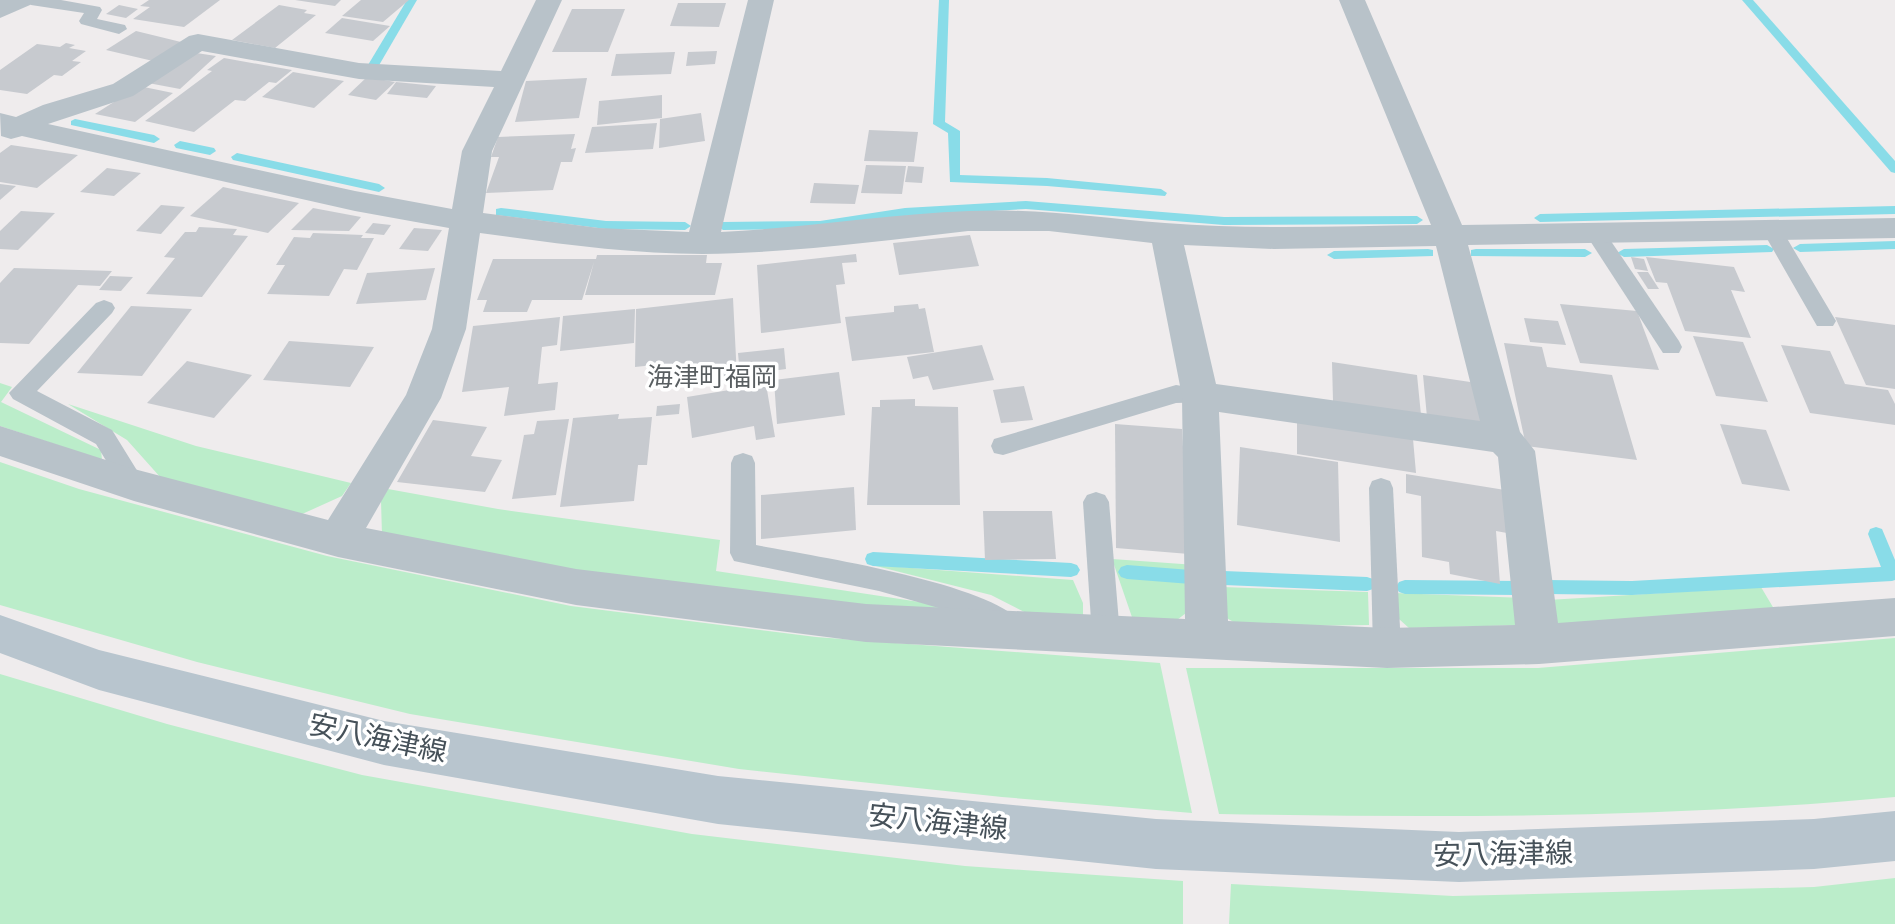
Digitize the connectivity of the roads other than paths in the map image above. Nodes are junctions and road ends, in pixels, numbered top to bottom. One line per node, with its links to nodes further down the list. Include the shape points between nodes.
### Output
1 (21, 0): 6 (street)
2 (31, 0): 7 (lane, via 94,10 87,21)
3 (549, 0): 8 (street)
4 (761, 0): 16 (street)
5 (1352, 0): 15 (street)
6 (0, 10)
7 (119, 29)
8 (510, 80): 9 (street, via 359,71 198,43 123,90); 10 (street, via 477,151)
9 (5, 129): 10 (street)
10 (464, 221): 16 (street, via 599,239); 28 (street, via 449,329 423,398)
11 (1895, 228): 12 (street)
12 (1772, 230): 13 (street); 18 (lane)
13 (1595, 233): 15 (street); 19 (lane)
14 (1166, 234): 15 (street); 16 (street, via 1049,221 968,221 796,239); 20 (street)
15 (1451, 236): 21 (street)
16 (702, 243)
17 (104, 307): 25 (lane, via 21,393 104,438)
18 (1825, 321)
19 (1671, 347)
20 (1200, 396): 21 (street); 23 (lane, via 1176,394); 33 (street)
21 (1503, 439): 34 (street, via 1516,451)
22 (0, 441): 25 (street)
23 (1003, 446)
24 (743, 463): 30 (lane, via 743,553 879,580 982,608)
25 (134, 485): 28 (street)
26 (1381, 488): 35 (lane)
27 (1096, 502): 32 (lane)
28 (338, 540): 30 (street, via 576,587 866,623)
29 (1895, 617): 34 (street)
30 (1013, 630): 32 (street)
31 (0, 634): 36 (main road, 安八海津線, via 99,670 384,743 718,800 1156,844 1459,858 1814,844)
32 (1106, 635): 33 (street)
33 (1206, 640): 35 (street)
34 (1539, 644): 35 (street)
35 (1387, 648)
36 (1895, 836)

